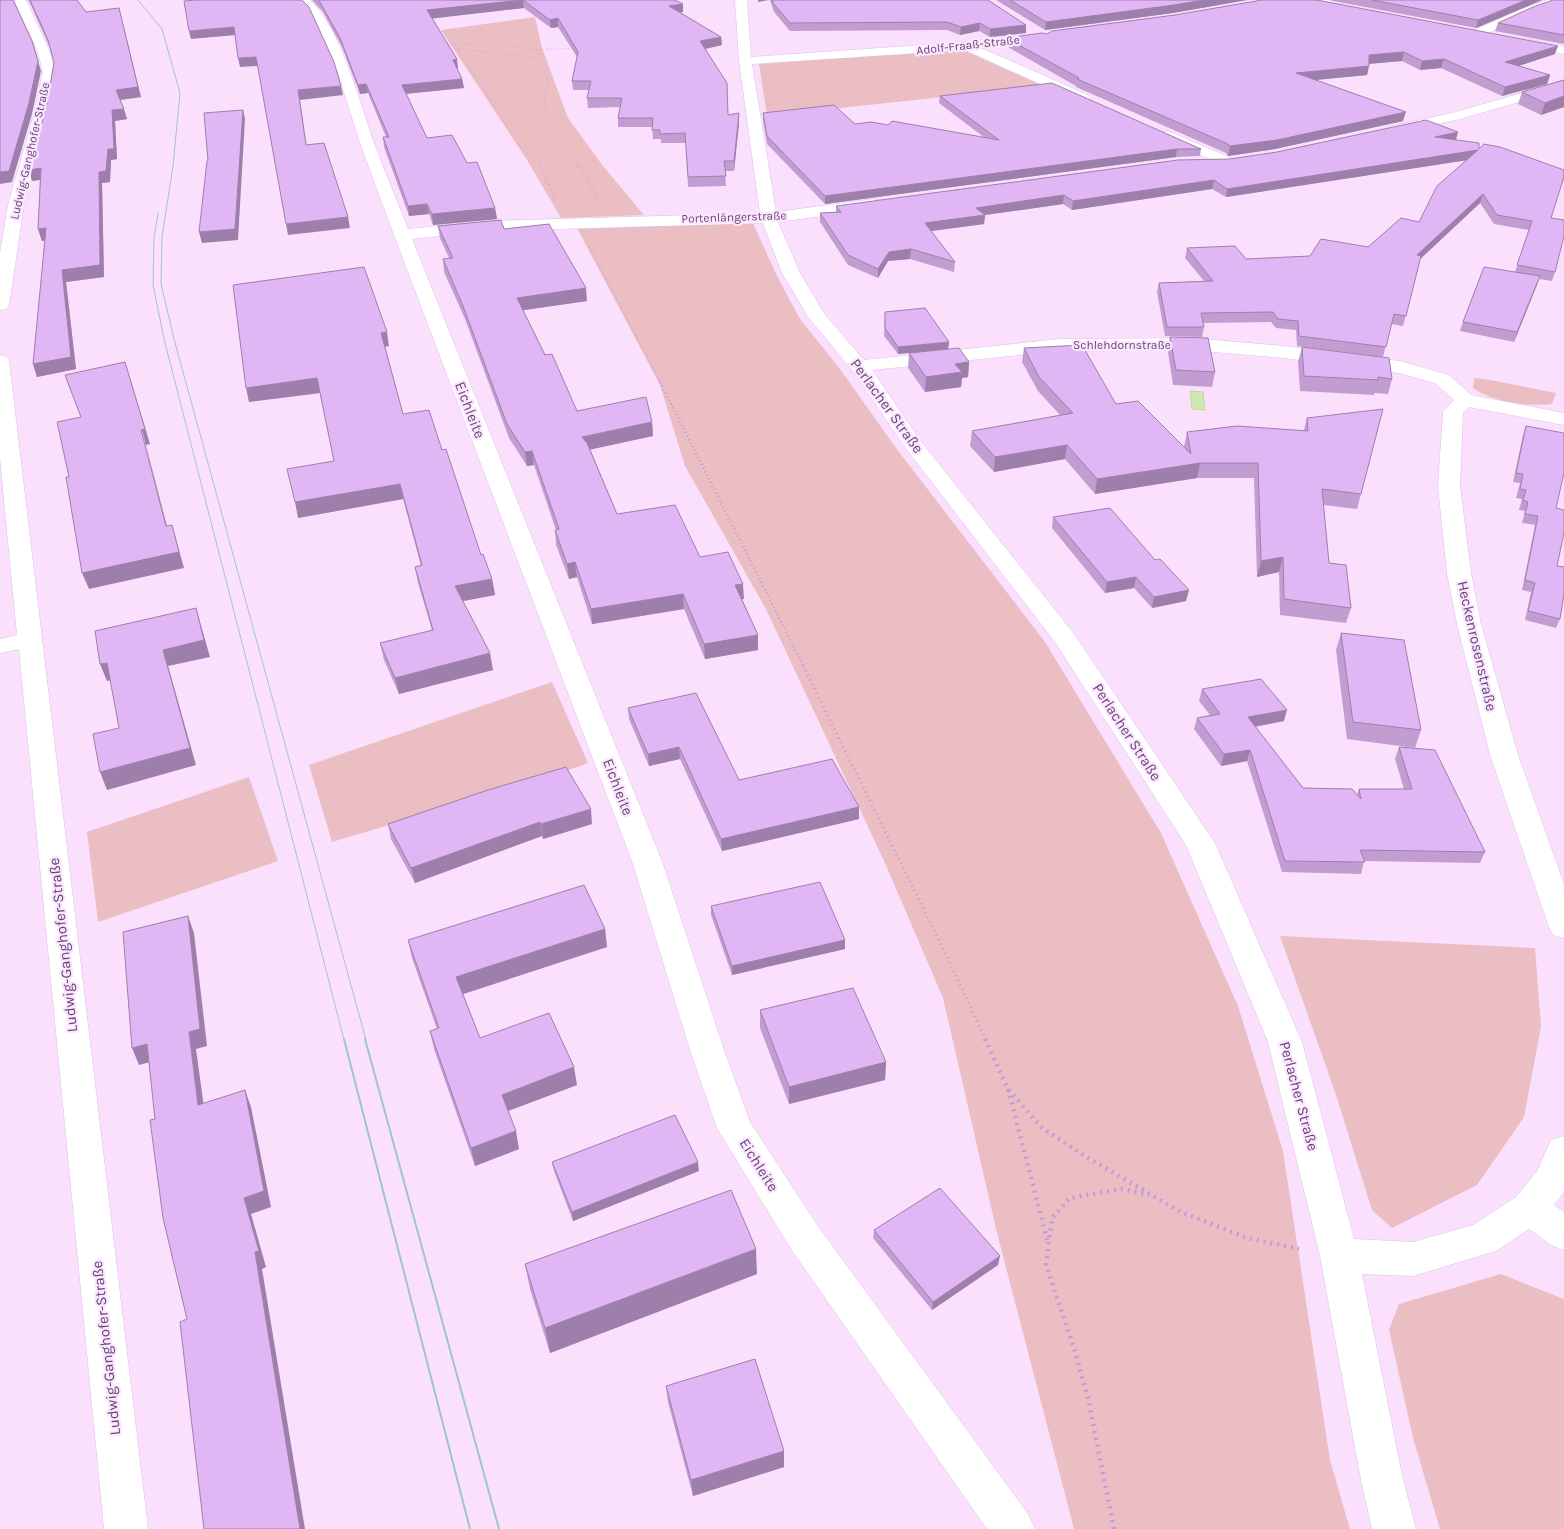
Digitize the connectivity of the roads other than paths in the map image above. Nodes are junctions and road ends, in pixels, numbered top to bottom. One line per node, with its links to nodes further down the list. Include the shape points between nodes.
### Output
1 (36, 0): 17 (street, Ludwig-Ganghofer-Straße, via 14,3 43,50 49,71 41,114)
2 (304, 0): 20 (street, Eichleite, via 317,13 343,70)
3 (741, 0): 10 (street, Perlacher Straße)
4 (1558, 0): 9 (street, via 1471,33)
5 (1307, 1): 6 (street)
6 (1329, 4)
7 (1029, 27): 8 (street, Adolf-Fraaß-Straße, via 1050,36)
8 (965, 46): 10 (street, Adolf-Fraaß-Straße); 12 (street)
9 (1564, 50)
10 (745, 62): 19 (street, Perlacher Straße)
11 (1564, 85): 14 (street, via 1455,116)
12 (1098, 105)
13 (1159, 131): 15 (street, via 1233,161)
14 (1381, 132)
15 (1194, 162)
16 (885, 203): 19 (street, Portenlängerstraße)
17 (16, 205): 18 (street); 21 (street, Ludwig-Ganghofer-Straße)
18 (0, 208)
19 (769, 218): 20 (street, Portenlängerstraße, via 487,226); 23 (street, Perlacher Straße, via 791,273 818,318)
20 (402, 235): 34 (street, Eichleite, via 648,864 735,1128 804,1237)
21 (0, 305)
22 (0, 361): 26 (street, Ludwig-Ganghofer-Straße)
23 (859, 366): 24 (street, Schlehdornstraße, via 1059,346 1191,344 1400,367 1442,379); 32 (street, Perlacher Straße, via 915,447 1065,639 1200,843 1285,1042)
24 (1466, 400): 25 (street); 27 (street, Heckenrosenstraße, via 1454,412 1449,486 1459,573 1469,624 1504,754)
25 (1564, 419)
26 (15, 643): 33 (street, Ludwig-Ganghofer-Straße)
27 (1559, 894): 28 (street, Heckenrosenstraße)
28 (1564, 927)
29 (1564, 1151): 30 (street, via 1551,1181)
30 (1528, 1209): 31 (street); 32 (street, via 1483,1239 1413,1260)
31 (1564, 1233)
32 (1339, 1256): 35 (street, Perlacher Straße)
33 (126, 1529)
34 (1014, 1529)
35 (1394, 1529)

